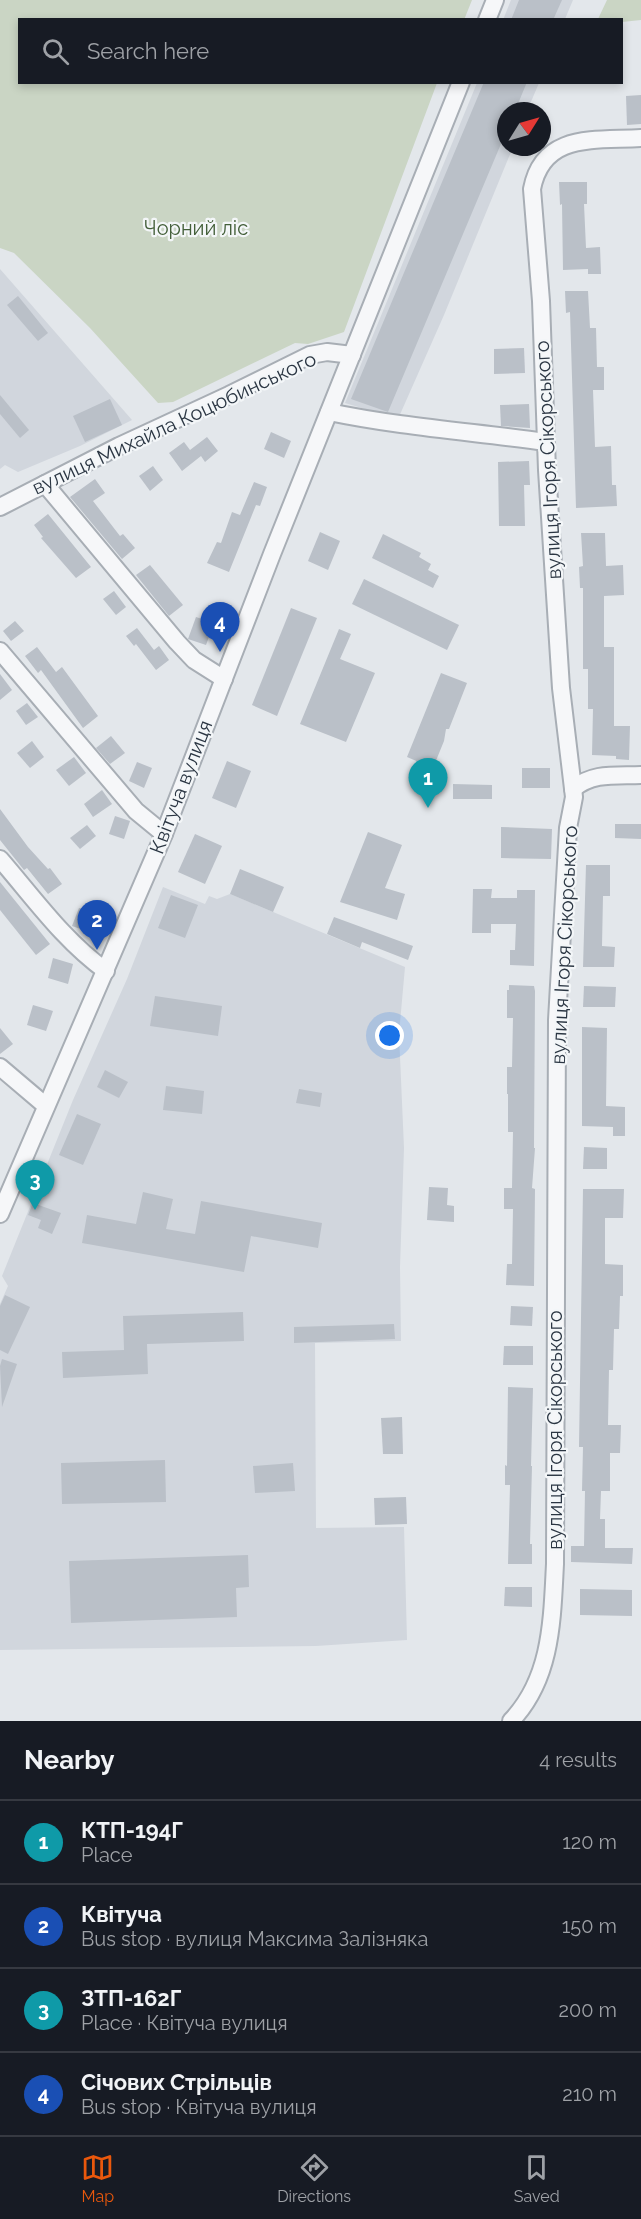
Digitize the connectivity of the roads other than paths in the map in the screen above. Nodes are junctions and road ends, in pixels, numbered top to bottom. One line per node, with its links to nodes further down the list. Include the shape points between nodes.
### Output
1 (495, 0): 2 (street)
2 (488, 18)
3 (460, 84): 5 (street, Квітуча вулиця)
4 (641, 138): 7 (street, вулиця Ігоря Сікорського, via 565,145 552,152 535,174 532,189)
5 (352, 355): 6 (street, Квітуча вулиця); 8 (street, вулиця Михайла Коцюбинського, via 310,355)
6 (329, 412): 7 (street, via 378,422); 11 (street, Квітуча вулиця)
7 (546, 442): 13 (street, вулиця Ігоря Сікорського, via 561,688)
8 (45, 484): 9 (street, вулиця Михайла Коцюбинського); 11 (street, via 177,642 194,660)
9 (0, 507)
10 (0, 651): 14 (street, via 136,811)
11 (224, 679): 14 (street, Квітуча вулиця)
12 (641, 775): 13 (street, via 598,777 584,780)
13 (573, 789): 20 (street, вулиця Ігоря Сікорського, via 557,1020 552,1621 545,1662 534,1690)
14 (164, 834): 16 (street, Квітуча вулиця)
15 (0, 859): 16 (street, via 59,927)
16 (106, 970): 18 (street, Квітуча вулиця)
17 (0, 1067): 18 (street)
18 (46, 1106): 19 (street, Квітуча вулиця)
19 (0, 1214)
20 (511, 1721)

